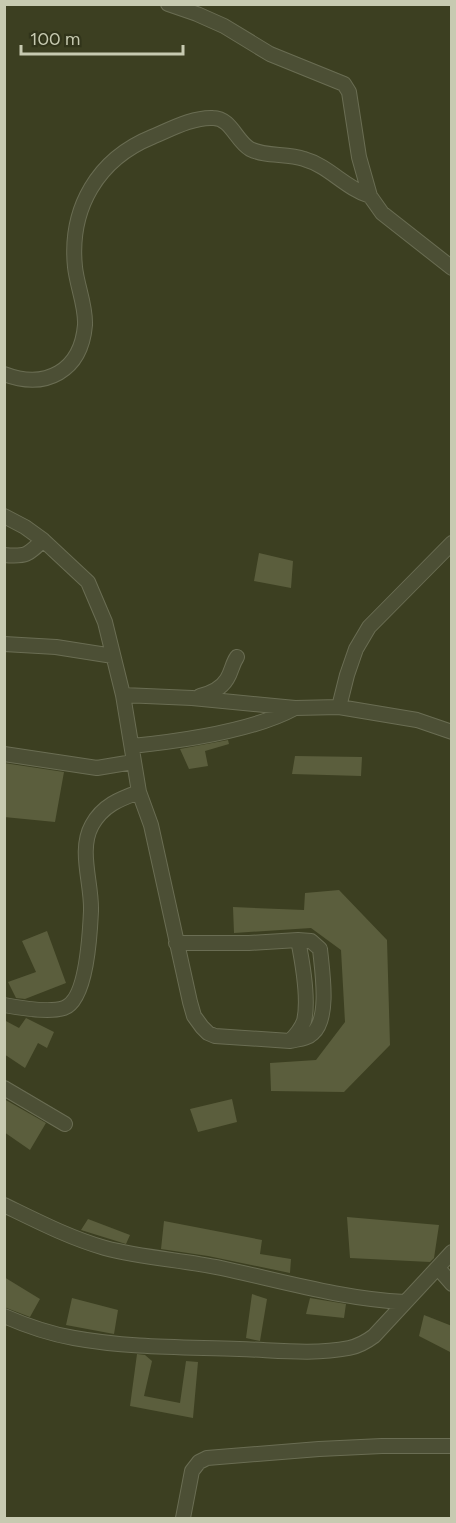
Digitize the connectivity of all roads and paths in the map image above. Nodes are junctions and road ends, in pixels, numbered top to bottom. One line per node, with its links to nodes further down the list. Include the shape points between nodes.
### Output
1 (168, 4): 2 (street, via 224,26 270,54 344,84 349,92 359,158)
2 (370, 196): 3 (street, via 382,213); 4 (street, via 302,158 250,148 220,118 204,118 140,142 105,168 88,190 82,208 75,241 75,267 85,322 75,359 46,379 28,380)
3 (452, 268)
4 (4, 374)
5 (4, 516): 6 (street)
6 (43, 540): 8 (street, via 25,555); 10 (street, via 88,582)
7 (452, 543): 15 (street, via 369,627 356,650)
8 (4, 555)
9 (4, 644): 10 (street)
10 (114, 656): 12 (street)
11 (237, 657): 13 (street, via 228,678 214,692)
12 (123, 695): 13 (street); 17 (street)
13 (192, 698): 14 (street)
14 (295, 708): 15 (street); 17 (street, via 253,724)
15 (339, 708): 16 (street, via 417,720)
16 (452, 732)
17 (132, 746): 19 (street)
18 (4, 754): 19 (street, via 97,768)
19 (133, 762): 20 (street)
20 (139, 792): 22 (street, via 151,825); 23 (street, via 107,806 88,833 88,945 73,1001 58,1010)
21 (298, 940): 22 (street); 24 (street, via 303,963 304,1016 298,1033); 24 (street, via 311,941 320,949 323,1013 312,1034)
22 (176, 943): 24 (street, via 194,1017 208,1033)
23 (4, 1005)
24 (290, 1041)
25 (4, 1088): 26 (street)
26 (65, 1124)
27 (4, 1205): 31 (street, via 106,1248 380,1301)
28 (451, 1255): 29 (street)
29 (438, 1268): 30 (street); 31 (street)
30 (452, 1284)
31 (405, 1302): 32 (street, via 363,1344 281,1352 110,1344 72,1338)
32 (4, 1316)
33 (452, 1446): 34 (street, via 319,1449 207,1458 192,1472)
34 (183, 1518)

